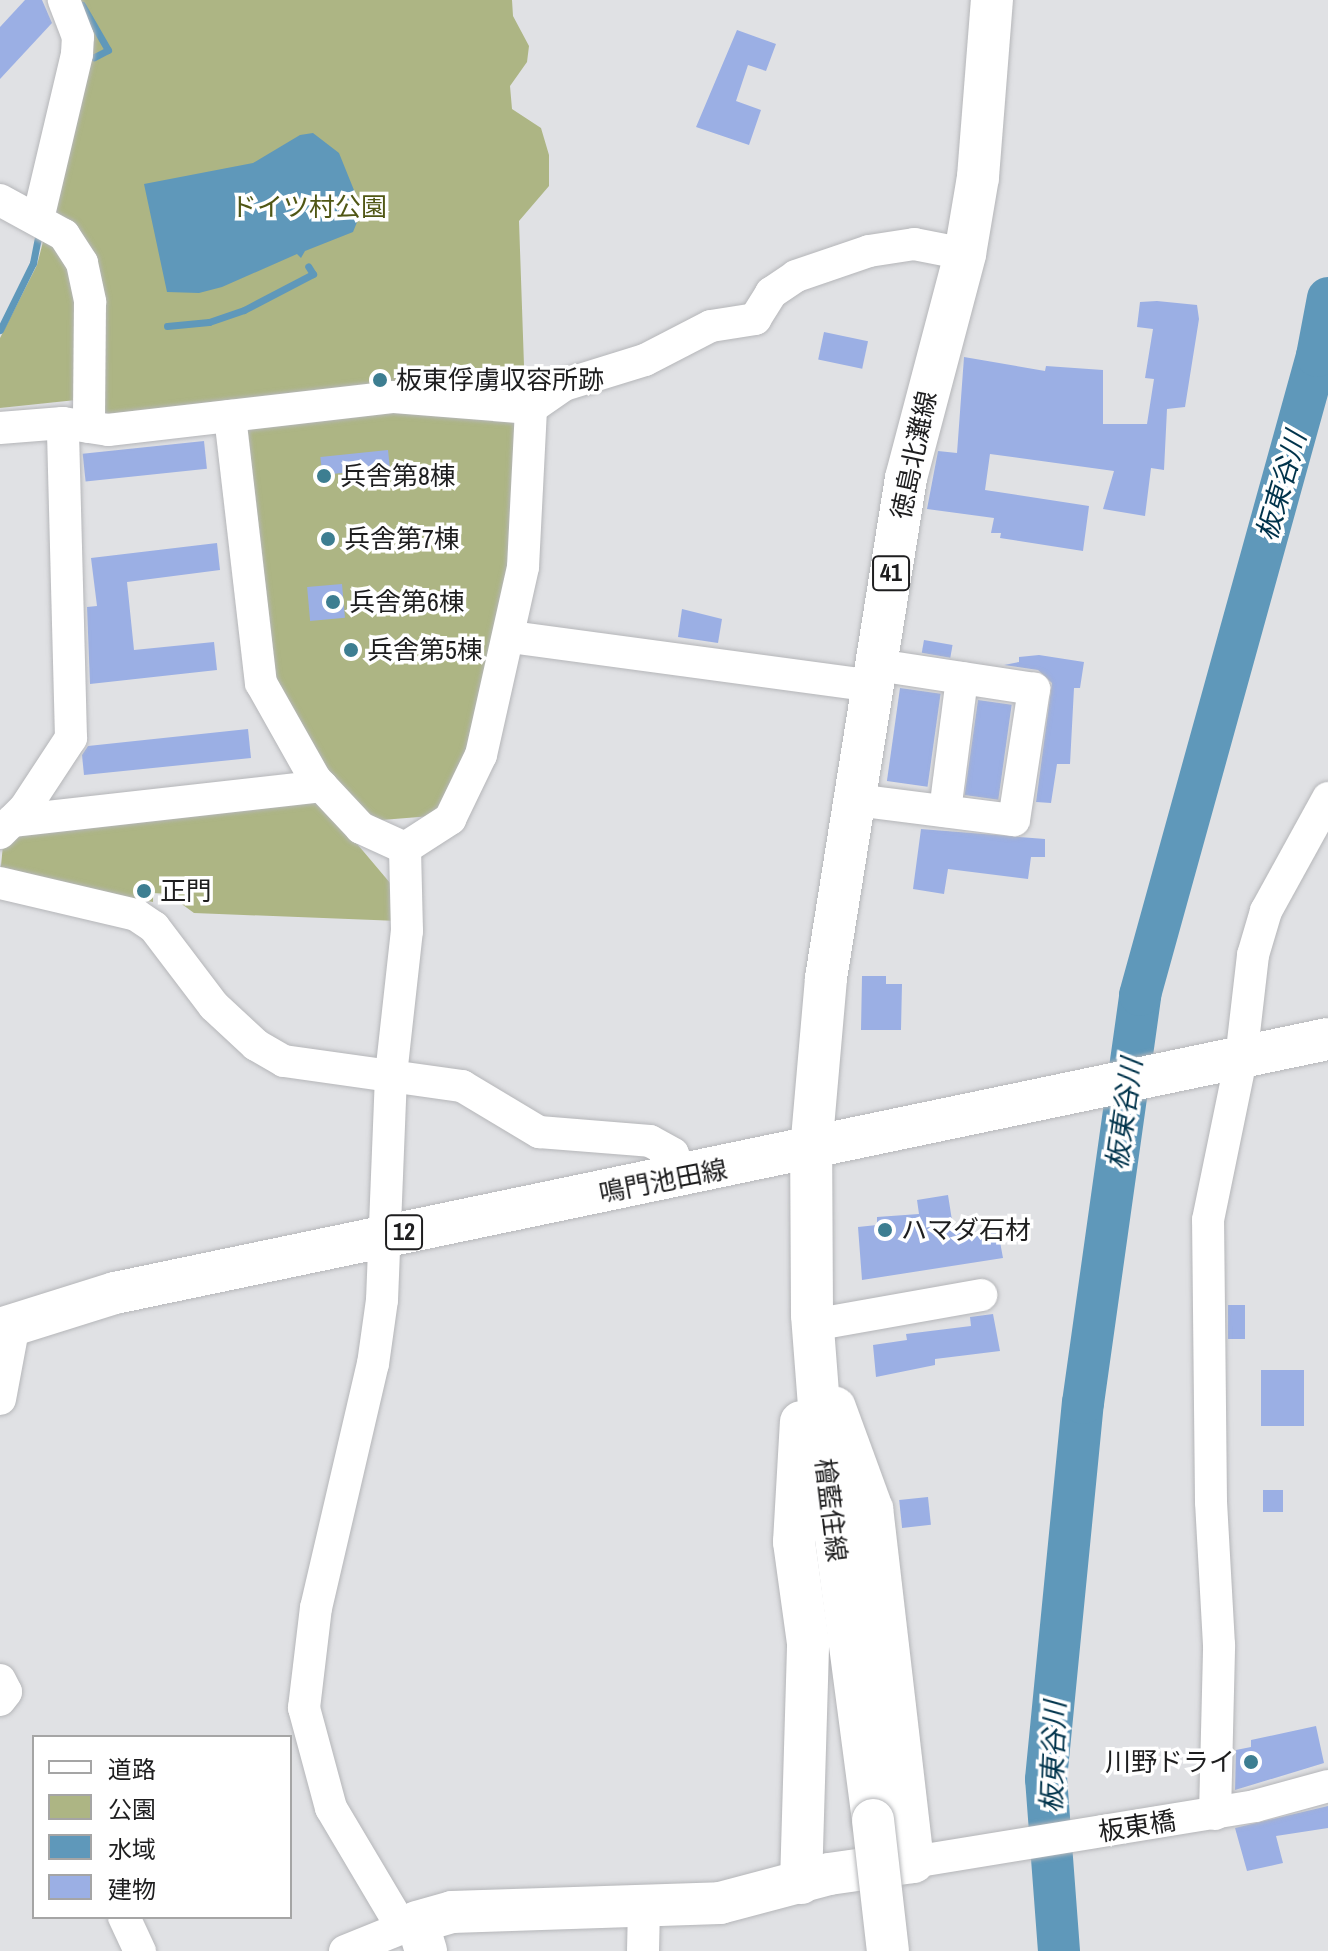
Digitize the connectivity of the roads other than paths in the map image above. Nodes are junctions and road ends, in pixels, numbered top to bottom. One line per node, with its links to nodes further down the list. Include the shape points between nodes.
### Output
1 (64, 0): 4 (street, via 78,37 77,54)
2 (992, 0): 5 (main road, 徳島北灘線 / 41, via 978,177)
3 (0, 200): 4 (street)
4 (38, 219): 8 (street, via 64,235 82,263 90,302)
5 (965, 254): 6 (street, via 914,244 869,251 796,276 771,293 755,319 711,326 645,360 564,385); 11 (main road, 徳島北灘線 / 41, via 906,478)
6 (531, 408): 7 (street, via 408,396); 10 (street, via 529,526 510,614)
7 (230, 416): 8 (street, via 108,430); 13 (street, via 261,683)
8 (76, 425): 9 (street); 17 (street, via 71,738)
9 (0, 428)
10 (511, 637): 11 (street); 18 (street, via 471,781 450,819)
11 (875, 675): 12 (street); 15 (main road, 徳島北灘線 / 41)
12 (962, 678): 16 (street); 16 (street, via 1034,689 1014,820)
13 (322, 786): 17 (street); 18 (street, via 361,828)
14 (1328, 798): 21 (street, via 1266,911)
15 (855, 800): 16 (street); 23 (main road, 徳島北灘線 / 41, via 826,978)
16 (945, 811)
17 (6, 827)
18 (405, 848): 22 (street, via 407,931)
19 (0, 883): 22 (street, via 136,915 154,927 214,1006 256,1045 284,1061)
20 (1328, 1039): 21 (main road, 鳴門池田線 / 12)
21 (1230, 1061): 23 (main road, 鳴門池田線 / 12); 33 (street, via 1208,1220 1209,1458 1219,1645)
22 (391, 1075): 24 (street, via 462,1086 539,1132 650,1141 673,1154); 25 (street)
23 (811, 1150): 24 (main road, 鳴門池田線 / 12); 28 (main road, 檜藍住線)
24 (681, 1178): 25 (main road, 鳴門池田線 / 12)
25 (382, 1236): 27 (main road, 鳴門池田線 / 12, via 115,1293); 38 (street, via 382,1300 373,1364 316,1608 304,1708 331,1808)
26 (981, 1295): 28 (street)
27 (7, 1327): 29 (street)
28 (814, 1340): 34 (main road, via 872,1509); 35 (main road, via 800,1429 794,1542 808,1643); 42 (main road, 檜藍住線, bridge, via 830,1513)
29 (0, 1399)
30 (0, 1680): 31 (street, via 6,1692)
31 (0, 1700)
32 (1328, 1786): 33 (street, 板東橋)
33 (1206, 1815): 34 (street, 板東橋)
34 (924, 1860): 35 (main road)
35 (801, 1883): 36 (main road, via 720,1903)
36 (644, 1908): 38 (main road, via 505,1908); 41 (street)
37 (125, 1919): 39 (street)
38 (415, 1933): 40 (street)
39 (140, 1951)
40 (345, 1951)
41 (643, 1951)
42 (888, 1951)

